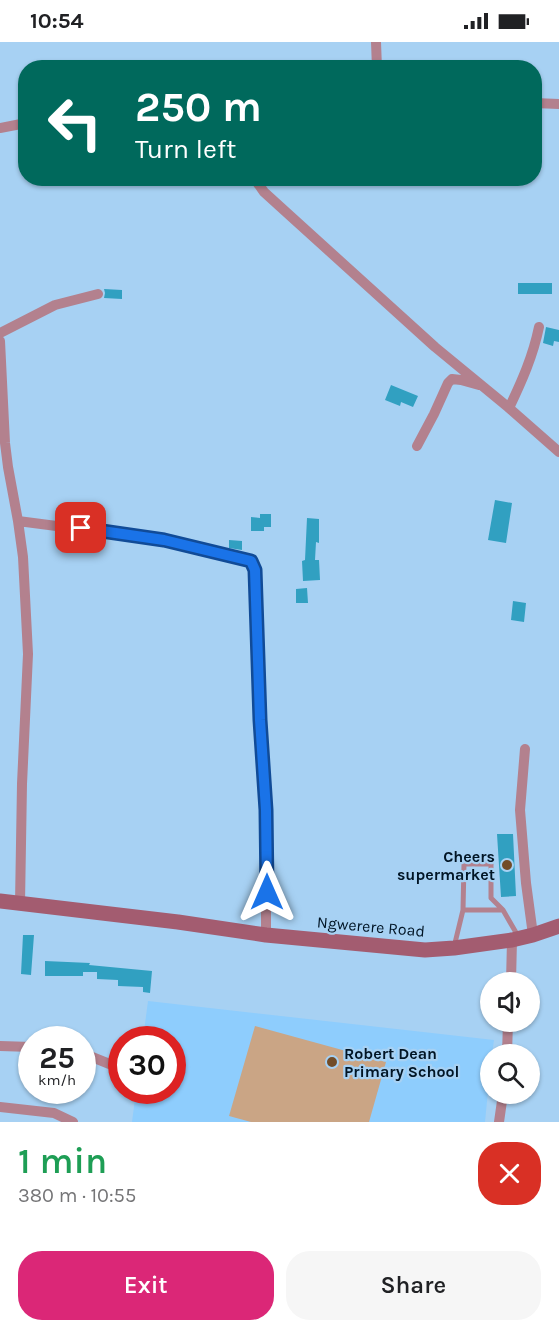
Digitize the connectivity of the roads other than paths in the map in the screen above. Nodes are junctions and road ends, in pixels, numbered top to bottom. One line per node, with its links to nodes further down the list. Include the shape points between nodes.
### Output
1 (376, 42): 2 (street)
2 (377, 60)
3 (542, 103): 4 (street)
4 (559, 104)
5 (18, 125): 6 (street)
6 (0, 128)
7 (260, 186): 12 (street, via 435,347)
8 (98, 294): 10 (street, via 55,305)
9 (539, 327): 13 (street)
10 (0, 333)
11 (0, 341): 16 (street, via 5,443)
12 (487, 389): 13 (street); 14 (street, via 452,379)
13 (509, 408): 15 (street)
14 (417, 446)
15 (559, 452)
16 (18, 521): 19 (street, via 28,654); 23 (street, via 164,540 251,561 255,570 266,810)
17 (525, 749): 24 (street, via 520,810 526,883)
18 (0, 901): 19 (main road, Ngwerere Road)
19 (20, 903): 23 (main road, Ngwerere Road)
20 (463, 909): 21 (lane); 21 (lane, via 464,864 491,864 491,898); 25 (lane)
21 (503, 910): 24 (lane)
22 (559, 926): 24 (main road, Ngwerere Road)
23 (266, 935): 25 (main road, Ngwerere Road, via 425,950)
24 (521, 938): 25 (main road, Ngwerere Road); 26 (street)
25 (454, 948)
26 (513, 972)
27 (0, 1046): 28 (street)
28 (18, 1047)
29 (503, 1104): 32 (street)
30 (0, 1107): 31 (street, via 54,1113)
31 (73, 1122)
32 (500, 1122)

